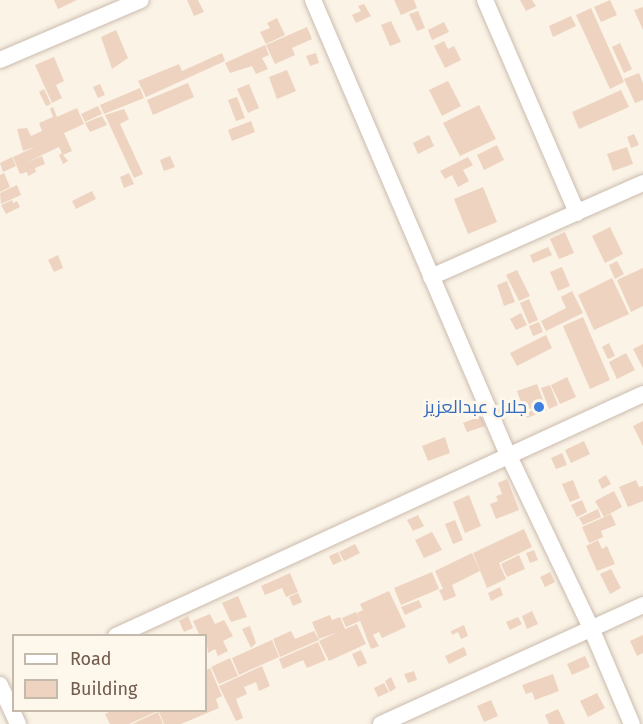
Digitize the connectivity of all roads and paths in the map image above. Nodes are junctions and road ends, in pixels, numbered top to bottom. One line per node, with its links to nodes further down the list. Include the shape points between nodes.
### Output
1 (141, 0): 4 (street)
2 (313, 0): 7 (street)
3 (485, 0): 6 (street)
4 (0, 60)
5 (643, 183): 6 (street)
6 (577, 213): 7 (street)
7 (430, 277): 9 (street)
8 (643, 394): 9 (street)
9 (508, 454): 11 (street); 12 (street)
10 (643, 606): 11 (street)
11 (591, 628): 15 (street); 16 (street)
12 (120, 634)
13 (4, 686): 14 (street)
14 (12, 708)
15 (381, 724)
16 (632, 724)

